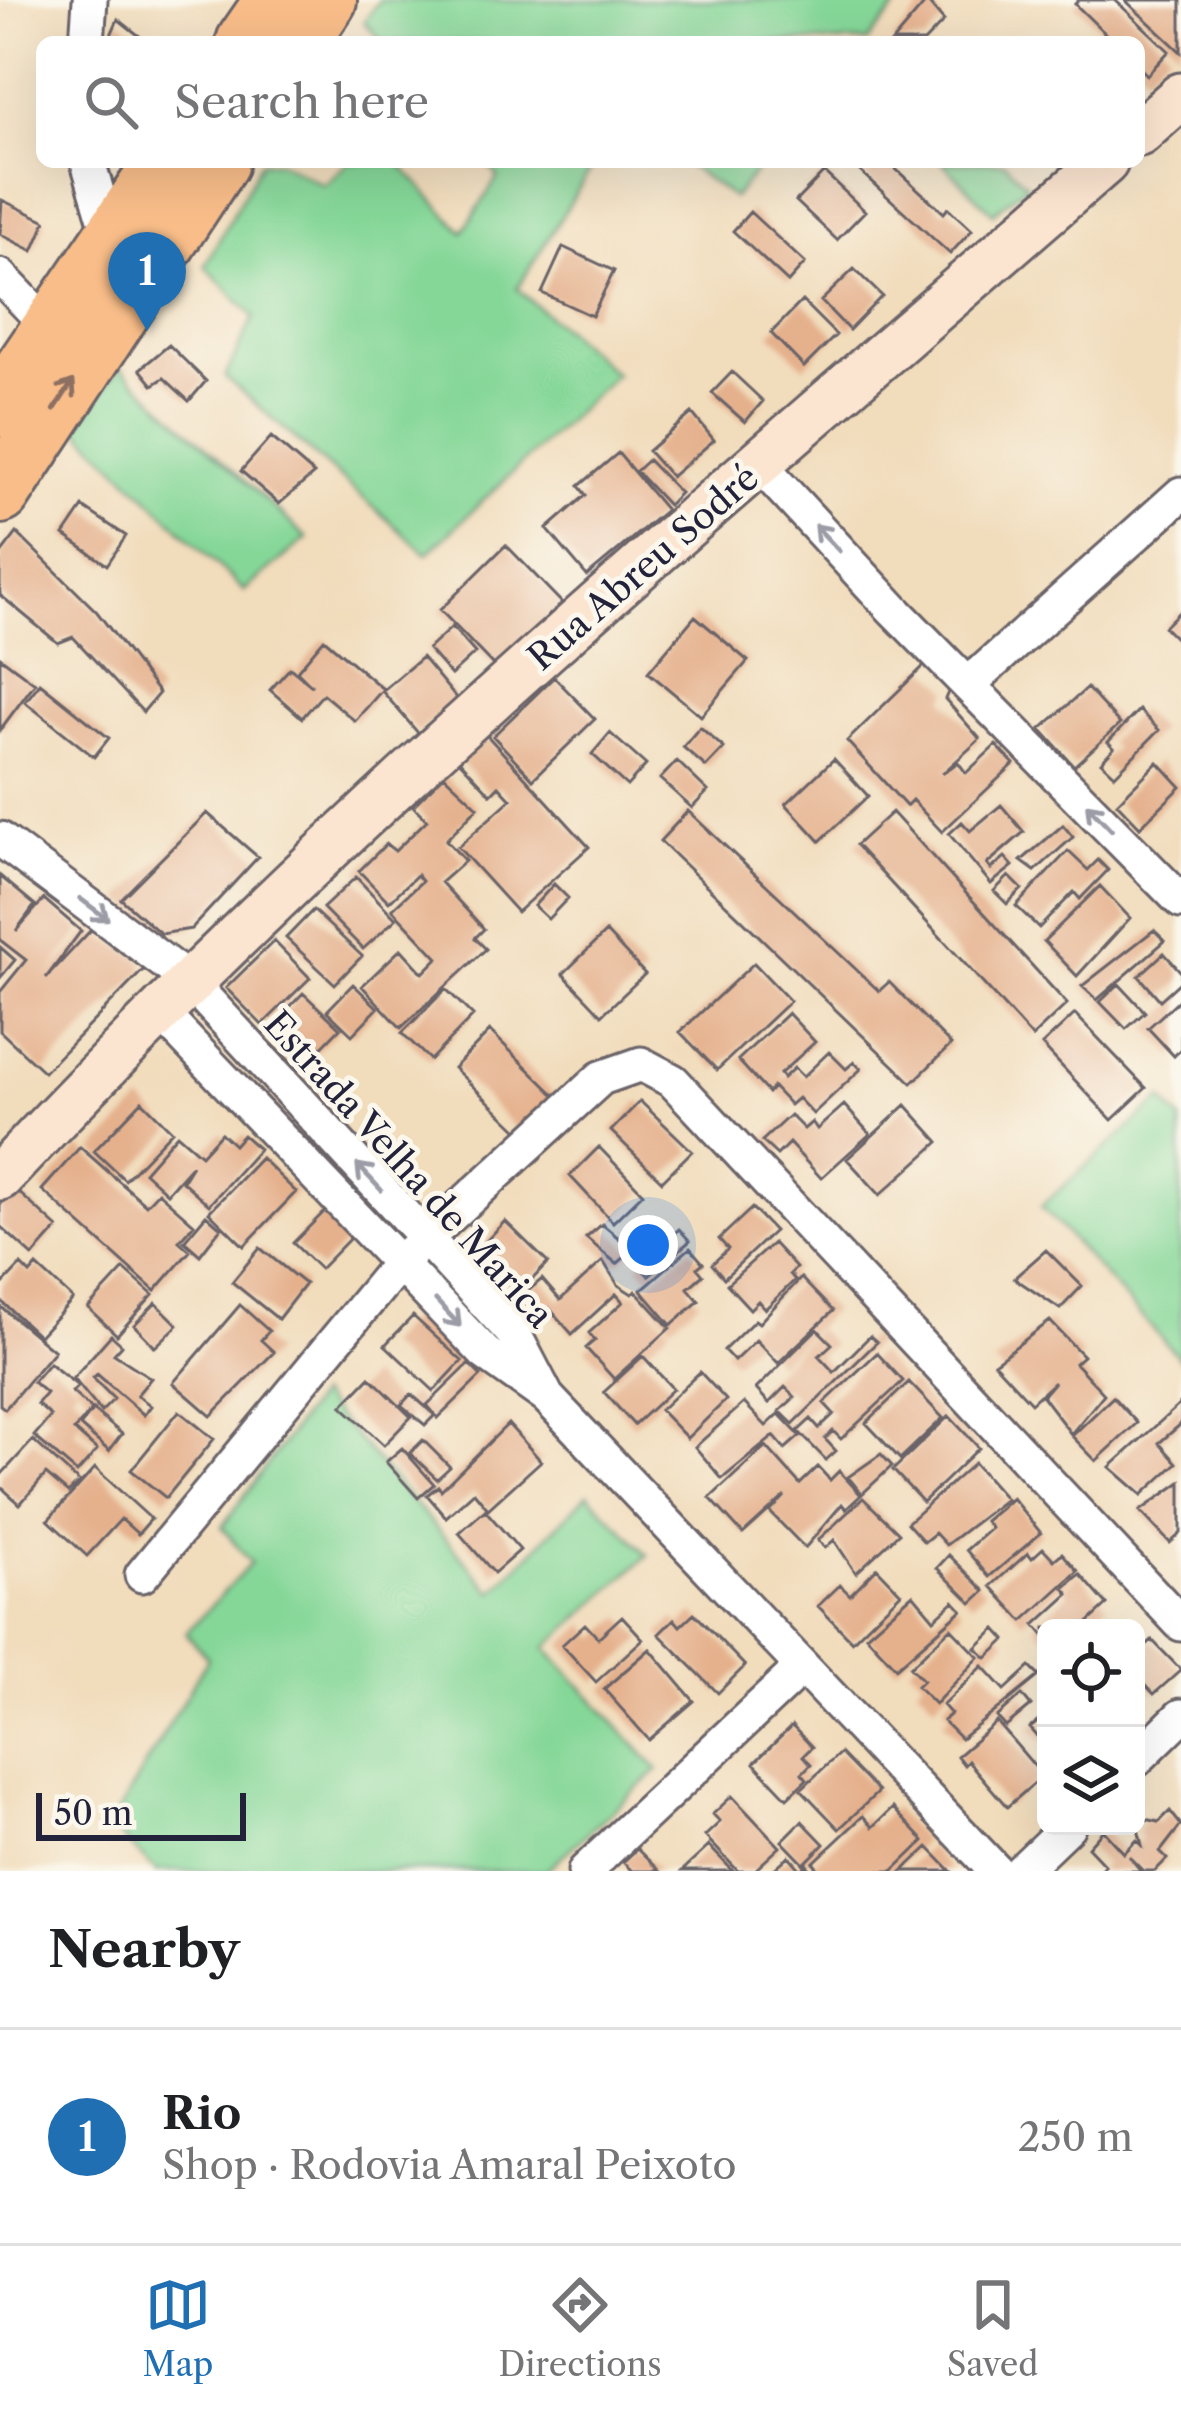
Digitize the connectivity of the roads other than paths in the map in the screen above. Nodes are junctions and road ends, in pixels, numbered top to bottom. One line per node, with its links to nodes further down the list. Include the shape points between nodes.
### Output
1 (90, 0): 4 (street)
2 (276, 0): 5 (highway)
3 (326, 0): 6 (highway)
4 (87, 36)
5 (252, 36)
6 (302, 36)
7 (1181, 96): 8 (main road)
8 (1145, 128)
9 (90, 168): 13 (street)
10 (162, 168): 13 (highway)
11 (214, 168): 18 (highway, one-way to 11)
12 (1099, 168): 17 (main road, Rua Abreu Sodré)
13 (112, 242): 15 (highway)
14 (0, 276): 15 (street)
15 (52, 330): 16 (highway)
16 (0, 406)
17 (759, 464): 20 (street, one-way to 17); 23 (main road, Rua Abreu Sodré)
18 (0, 493)
19 (1181, 494): 20 (street)
20 (969, 684): 22 (street, one-way to 20)
21 (0, 839): 23 (street, one-way to 23)
22 (1181, 901)
23 (173, 994): 24 (main road, Rua Abreu Sodré); 25 (street, Estrada Velha de Marica, one-way to 23); 26 (street, Estrada Velha de Marica, via 218,1069)
24 (0, 1177)
25 (426, 1238): 26 (street); 27 (street, Estrada Velha de Marica, via 514,1334); 29 (street, via 602,1078 641,1064 657,1070)
26 (400, 1262): 27 (street, Estrada Velha de Marica, one-way to 27, via 485,1353); 28 (street)
27 (547, 1397): 30 (street)
28 (142, 1575)
29 (1181, 1624)
30 (801, 1668): 34 (street); 35 (street)
31 (1181, 1716): 32 (street)
32 (1145, 1751)
33 (1059, 1835): 36 (street)
34 (585, 1871)
35 (996, 1871)
36 (1022, 1871)

